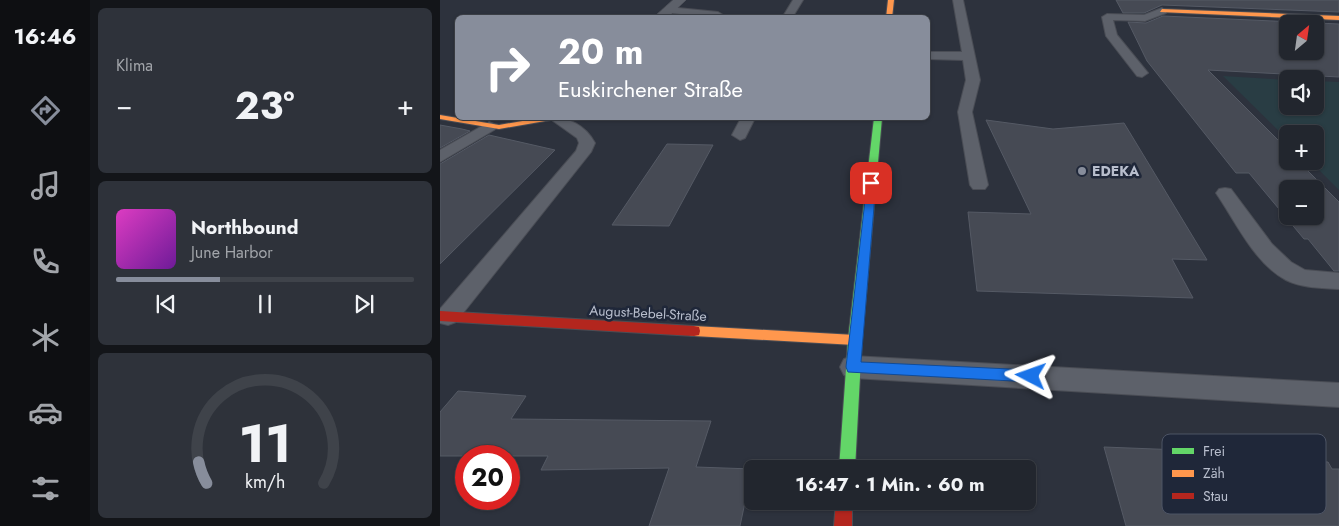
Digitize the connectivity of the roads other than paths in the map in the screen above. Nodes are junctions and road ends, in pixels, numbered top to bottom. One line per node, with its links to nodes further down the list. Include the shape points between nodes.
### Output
1 (680, 0): 7 (street)
2 (798, 0): 9 (lane)
3 (891, 0): 10 (street)
4 (958, 0): 13 (lane)
5 (1142, 6): 6 (lane)
6 (1162, 11): 11 (street); 14 (lane, via 1145,18 1107,18 1112,36)
7 (664, 14): 8 (lane)
8 (718, 15)
9 (789, 15)
10 (889, 15)
11 (1339, 18)
12 (930, 56): 13 (lane)
13 (969, 56): 25 (lane, via 972,80 965,112)
14 (1142, 73)
15 (440, 116): 16 (street)
16 (455, 119)
17 (458, 120): 22 (street)
18 (541, 120): 22 (street)
19 (559, 120): 28 (lane, via 583,135 587,143 583,152)
20 (747, 120): 23 (lane)
21 (878, 120): 29 (street)
22 (489, 127): 24 (lane)
23 (740, 135)
24 (440, 157)
25 (979, 185)
26 (1224, 193): 27 (lane, via 1278,265 1295,275 1314,280)
27 (1339, 281)
28 (444, 316): 29 (street, August-Bebel-Straße)
29 (855, 340): 30 (street)
30 (853, 367): 31 (lane); 32 (street)
31 (1339, 395)
32 (847, 460)
33 (844, 510): 34 (street)
34 (843, 526)

